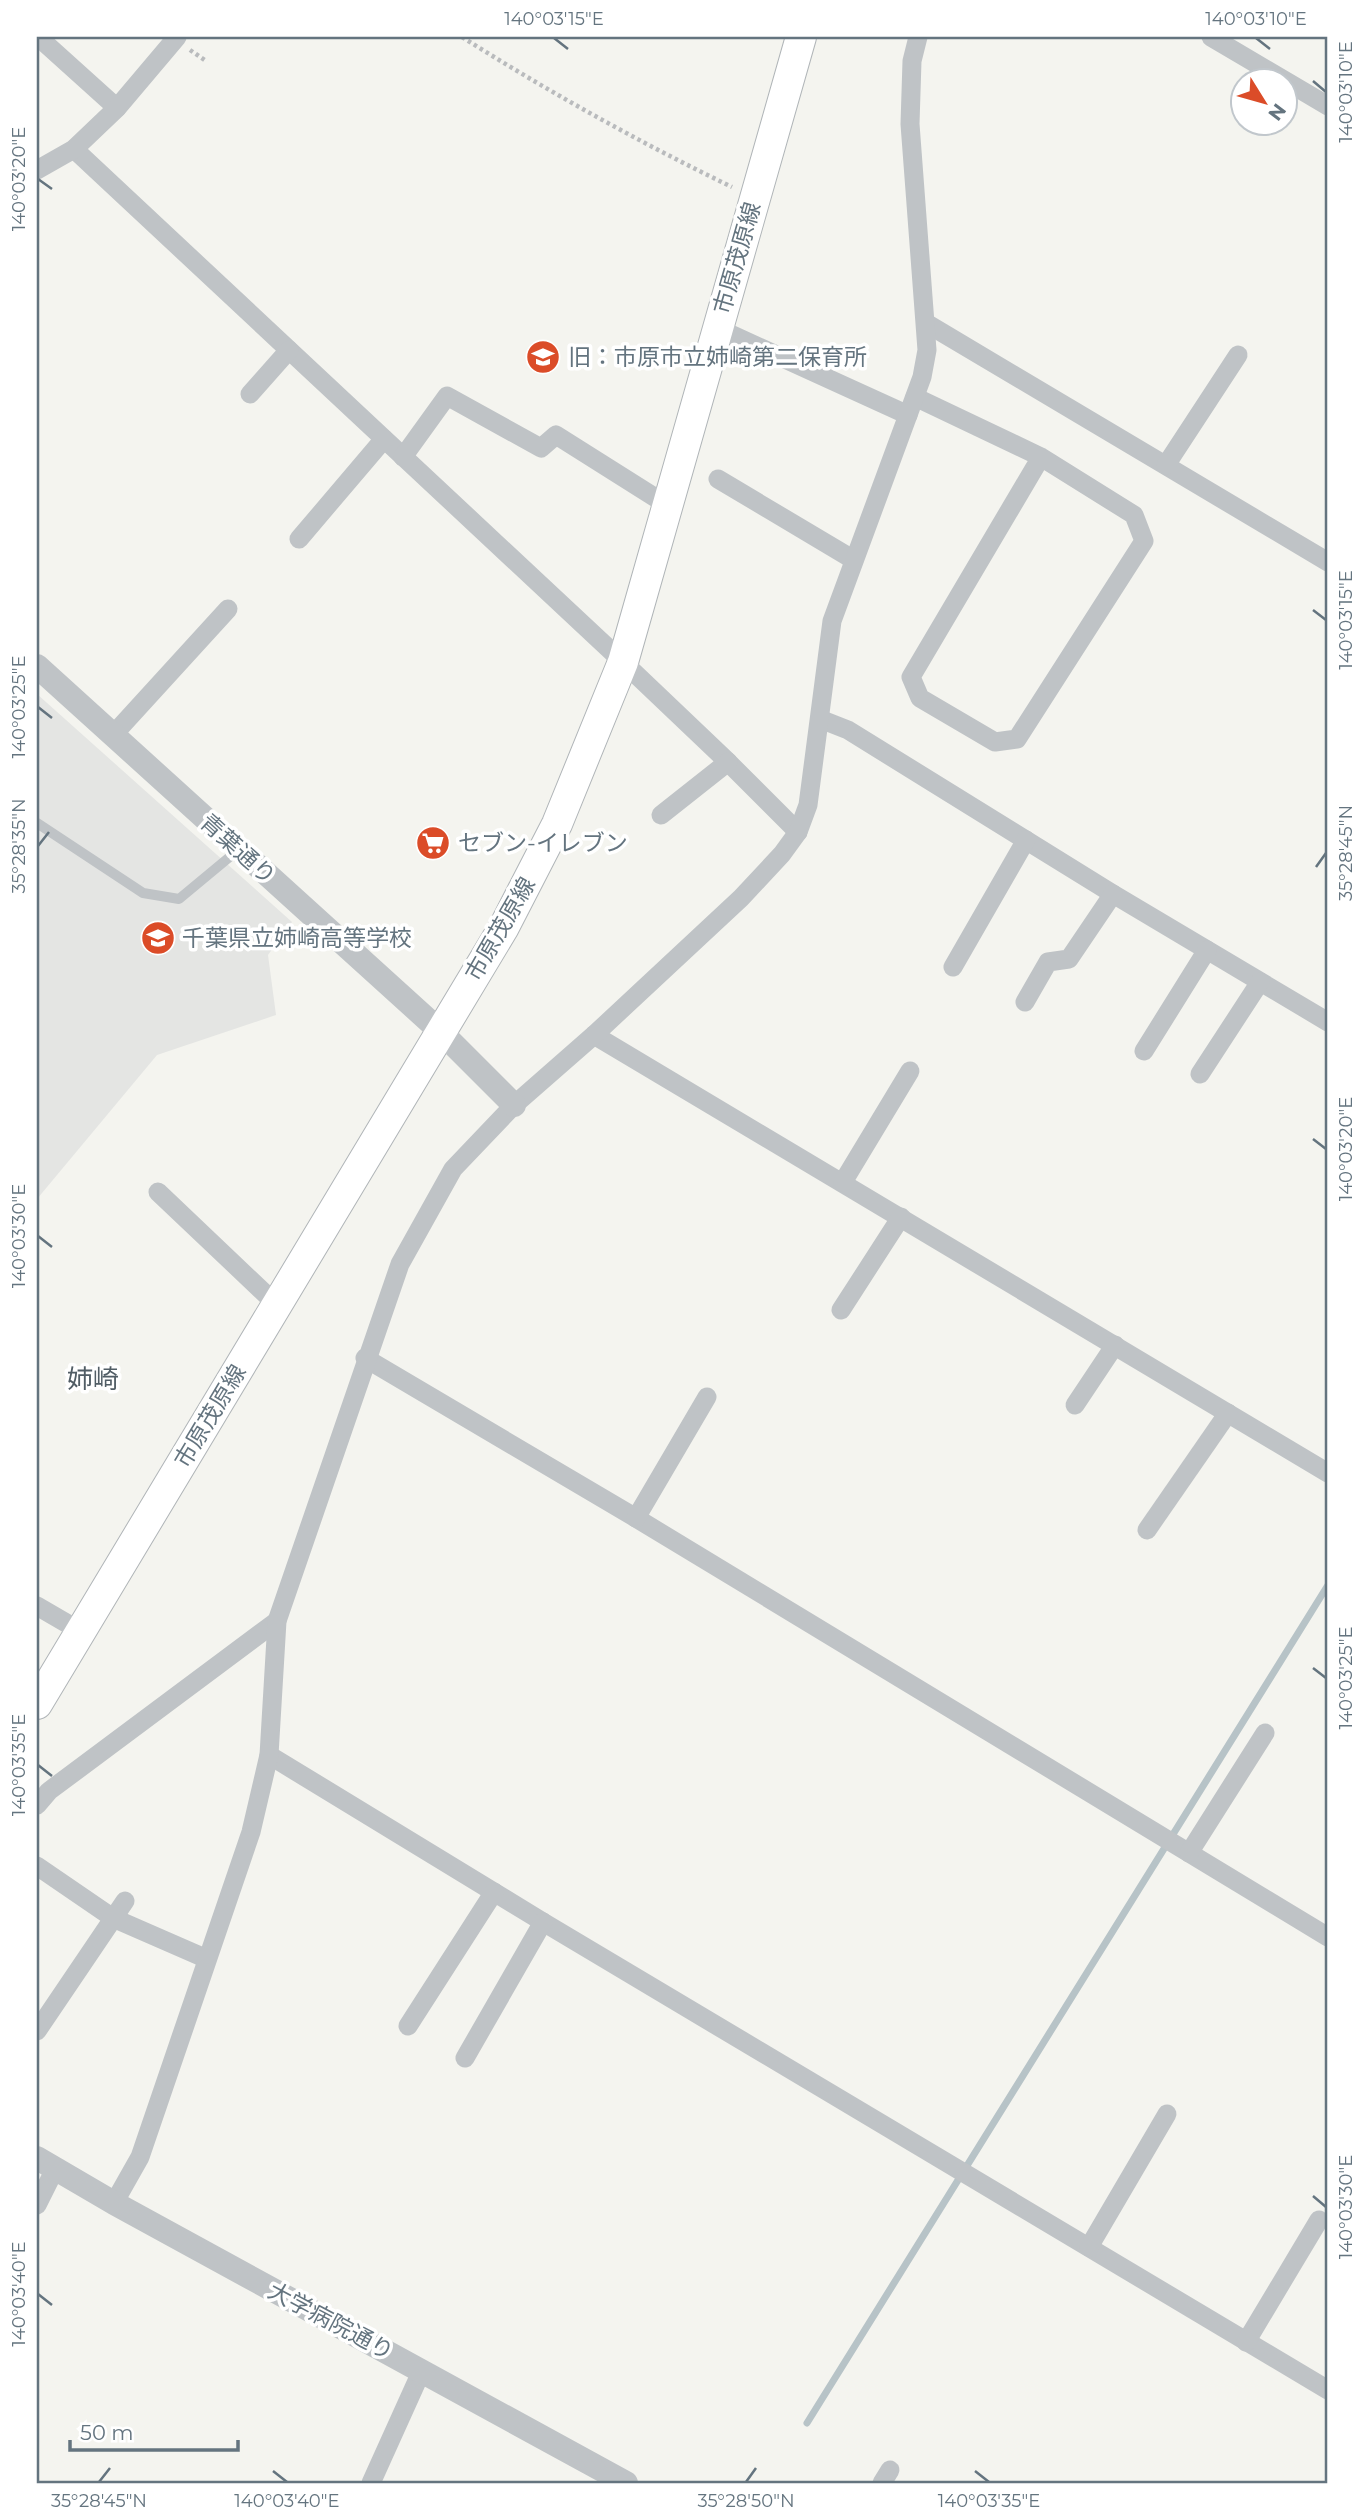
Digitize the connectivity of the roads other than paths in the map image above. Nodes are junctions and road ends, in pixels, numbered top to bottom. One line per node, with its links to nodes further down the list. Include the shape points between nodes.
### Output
1 (177, 37): 7 (street)
2 (801, 37): 11 (main road, 市原茂原線)
3 (918, 37): 10 (street, via 912,61 910,124)
4 (1211, 37): 6 (street)
5 (46, 44): 7 (street)
6 (1328, 106)
7 (117, 108): 8 (street)
8 (74, 149): 9 (street); 12 (street)
9 (37, 170)
10 (926, 323): 15 (street, via 928,350); 19 (street)
11 (717, 328): 15 (street); 21 (main road, 市原茂原線)
12 (289, 349): 14 (street); 16 (street)
13 (1238, 355): 19 (street)
14 (250, 394)
15 (911, 406): 18 (street); 23 (street)
16 (384, 439): 17 (street); 22 (street)
17 (403, 457): 21 (street, via 447,396 541,448 556,435); 26 (street)
18 (1041, 457): 18 (street, via 1134,515 1144,541 1017,739 995,742 920,698 911,677)
19 (1166, 465): 24 (street)
20 (718, 479): 23 (street)
21 (667, 505): 26 (main road, 市原茂原線)
22 (299, 539)
23 (854, 559): 28 (street, via 832,621)
24 (1328, 562)
25 (228, 609): 29 (street)
26 (623, 662): 30 (street); 42 (main road, 市原茂原線, via 531,878)
27 (37, 666): 29 (street, 青葉通り)
28 (820, 719): 33 (street, via 808,805); 34 (street, via 848,730)
29 (113, 735): 35 (street, 青葉通り)
30 (728, 762): 31 (street); 33 (street)
31 (661, 815)
32 (37, 823): 35 (lane, via 143,893 179,899)
33 (798, 832): 43 (street, via 741,898)
34 (1026, 840): 36 (street); 38 (street)
35 (239, 850): 42 (street, 青葉通り)
36 (1113, 894): 37 (street); 40 (street, via 1069,959 1048,962)
37 (1207, 950): 39 (street); 44 (street)
38 (953, 967)
39 (1260, 982): 41 (street); 46 (street)
40 (1025, 1002)
41 (1328, 1022)
42 (440, 1031): 47 (street, 青葉通り); 51 (main road, 市原茂原線)
43 (594, 1035): 47 (street); 48 (street)
44 (1144, 1051)
45 (910, 1071): 48 (street)
46 (1200, 1074)
47 (513, 1105): 54 (street, via 453,1169 400,1264)
48 (843, 1182): 50 (street)
49 (158, 1192): 51 (street)
50 (901, 1217): 52 (street); 53 (street)
51 (277, 1304): 63 (main road, 市原茂原線)
52 (841, 1310)
53 (1115, 1345): 56 (street); 57 (street)
54 (365, 1358): 59 (street); 62 (street)
55 (707, 1397): 59 (street)
56 (1075, 1405)
57 (1228, 1413): 58 (street); 60 (street)
58 (1328, 1473)
59 (636, 1518): 68 (street)
60 (1147, 1530)
61 (37, 1606): 63 (street)
62 (277, 1621): 66 (street); 67 (street, via 48,1791)
63 (80, 1631): 64 (main road, 市原茂原線)
64 (39, 1697)
65 (1265, 1733): 68 (street)
66 (269, 1755): 70 (street); 75 (street, via 251,1832)
67 (37, 1805)
68 (1189, 1853): 74 (street)
69 (37, 1866): 72 (street)
70 (494, 1892): 73 (street); 76 (street)
71 (125, 1901): 72 (street)
72 (113, 1918): 75 (street); 77 (street)
73 (543, 1922): 78 (street); 84 (street)
74 (1328, 1937)
75 (207, 1959): 81 (street, via 140,2157)
76 (408, 2026)
77 (37, 2031)
78 (466, 2058)
79 (1167, 2114): 84 (street)
80 (46, 2163): 81 (street, 大学病院通り); 82 (street)
81 (114, 2203): 86 (street, 大学病院通り)
82 (37, 2206)
83 (1319, 2220): 85 (street)
84 (1089, 2247): 85 (street)
85 (1246, 2342): 87 (street)
86 (422, 2370): 88 (street); 89 (street, 大学病院通り)
87 (1328, 2390)
88 (372, 2483)
89 (626, 2483)

